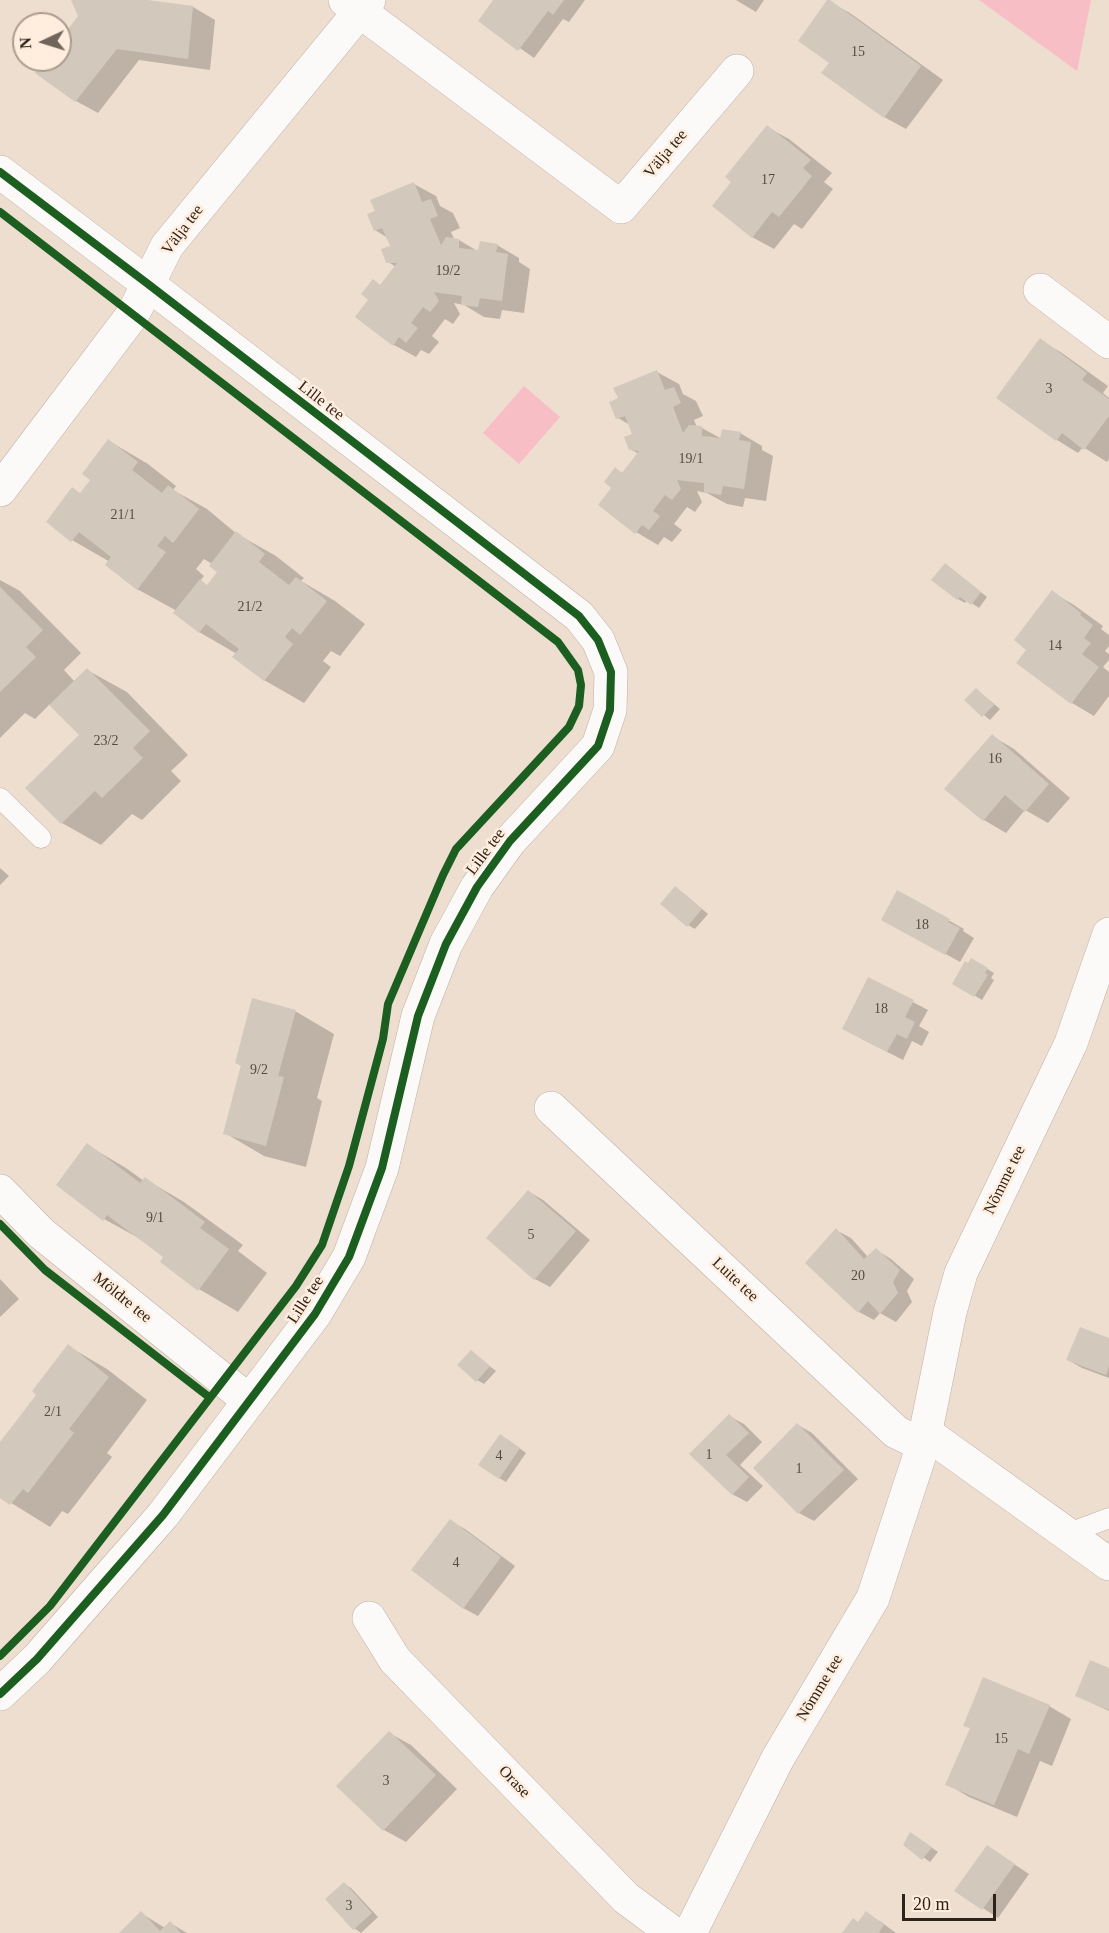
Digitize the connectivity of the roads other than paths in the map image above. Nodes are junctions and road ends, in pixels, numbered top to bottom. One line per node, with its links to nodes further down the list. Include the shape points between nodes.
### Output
1 (358, 4): 2 (street, Välja tee, via 621,207); 4 (street, Välja tee, via 167,246)
2 (737, 71)
3 (0, 172): 4 (street, Lille tee)
4 (148, 284): 7 (street, Välja tee, via 133,315); 13 (street, Lille tee, via 579,616 598,640 611,672 610,710 598,746 510,841 477,887 446,944 418,1016 382,1168 349,1257 315,1314)
5 (1040, 290): 6 (street)
6 (1109, 342)
7 (0, 490)
8 (0, 798): 9 (lane)
9 (41, 838)
10 (1109, 934): 14 (street, Nõmme tee, via 1071,1043 961,1273)
11 (551, 1108): 14 (street, Luite tee, via 896,1432)
12 (0, 1191): 13 (street, Möldre tee, via 41,1233)
13 (249, 1400): 19 (street, Lille tee, via 163,1515 37,1659)
14 (925, 1439): 16 (street); 21 (street, Nõmme tee, via 873,1598 778,1758)
15 (1109, 1518): 16 (lane)
16 (1069, 1533): 17 (street)
17 (1109, 1564)
18 (369, 1618): 20 (street, Orase, via 403,1669 626,1898)
19 (0, 1694)
20 (673, 1933)
21 (690, 1933)

